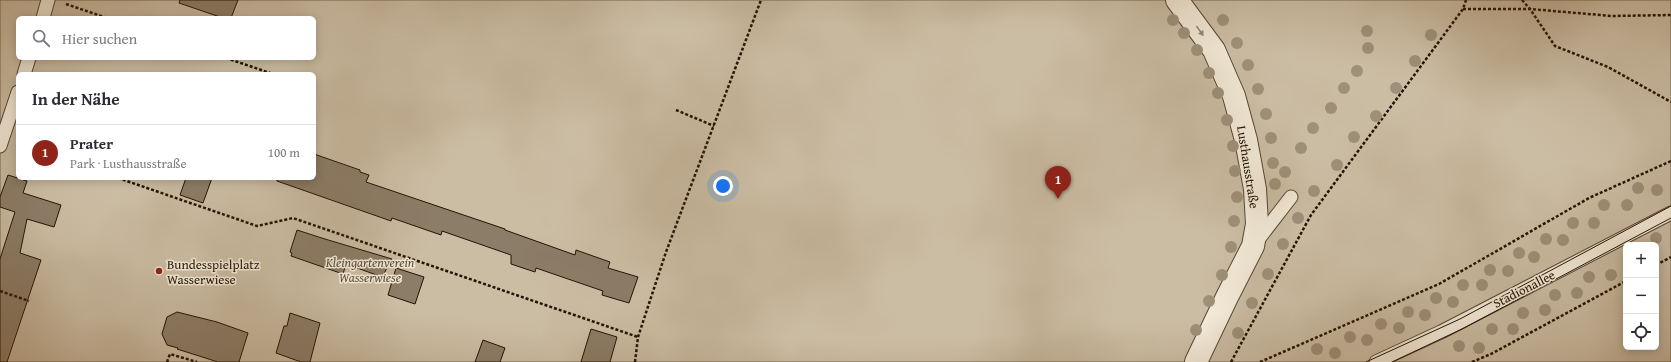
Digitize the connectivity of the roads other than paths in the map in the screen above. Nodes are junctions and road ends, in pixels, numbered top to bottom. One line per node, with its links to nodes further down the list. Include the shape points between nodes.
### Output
1 (1177, 0): 10 (street, Lusthausstraße, one-way to 10, via 1214,50 1234,96 1246,140 1255,189 1257,224)
2 (54, 1): 3 (lane)
3 (43, 16)
4 (28, 60): 5 (lane)
5 (25, 72)
6 (16, 98): 7 (lane)
7 (0, 146)
8 (1290, 197): 10 (lane)
9 (1671, 213): 12 (lane, Stadionallee, via 1441,332)
10 (1253, 246): 11 (street, Lusthausstraße)
11 (1196, 362)
12 (1376, 362)

